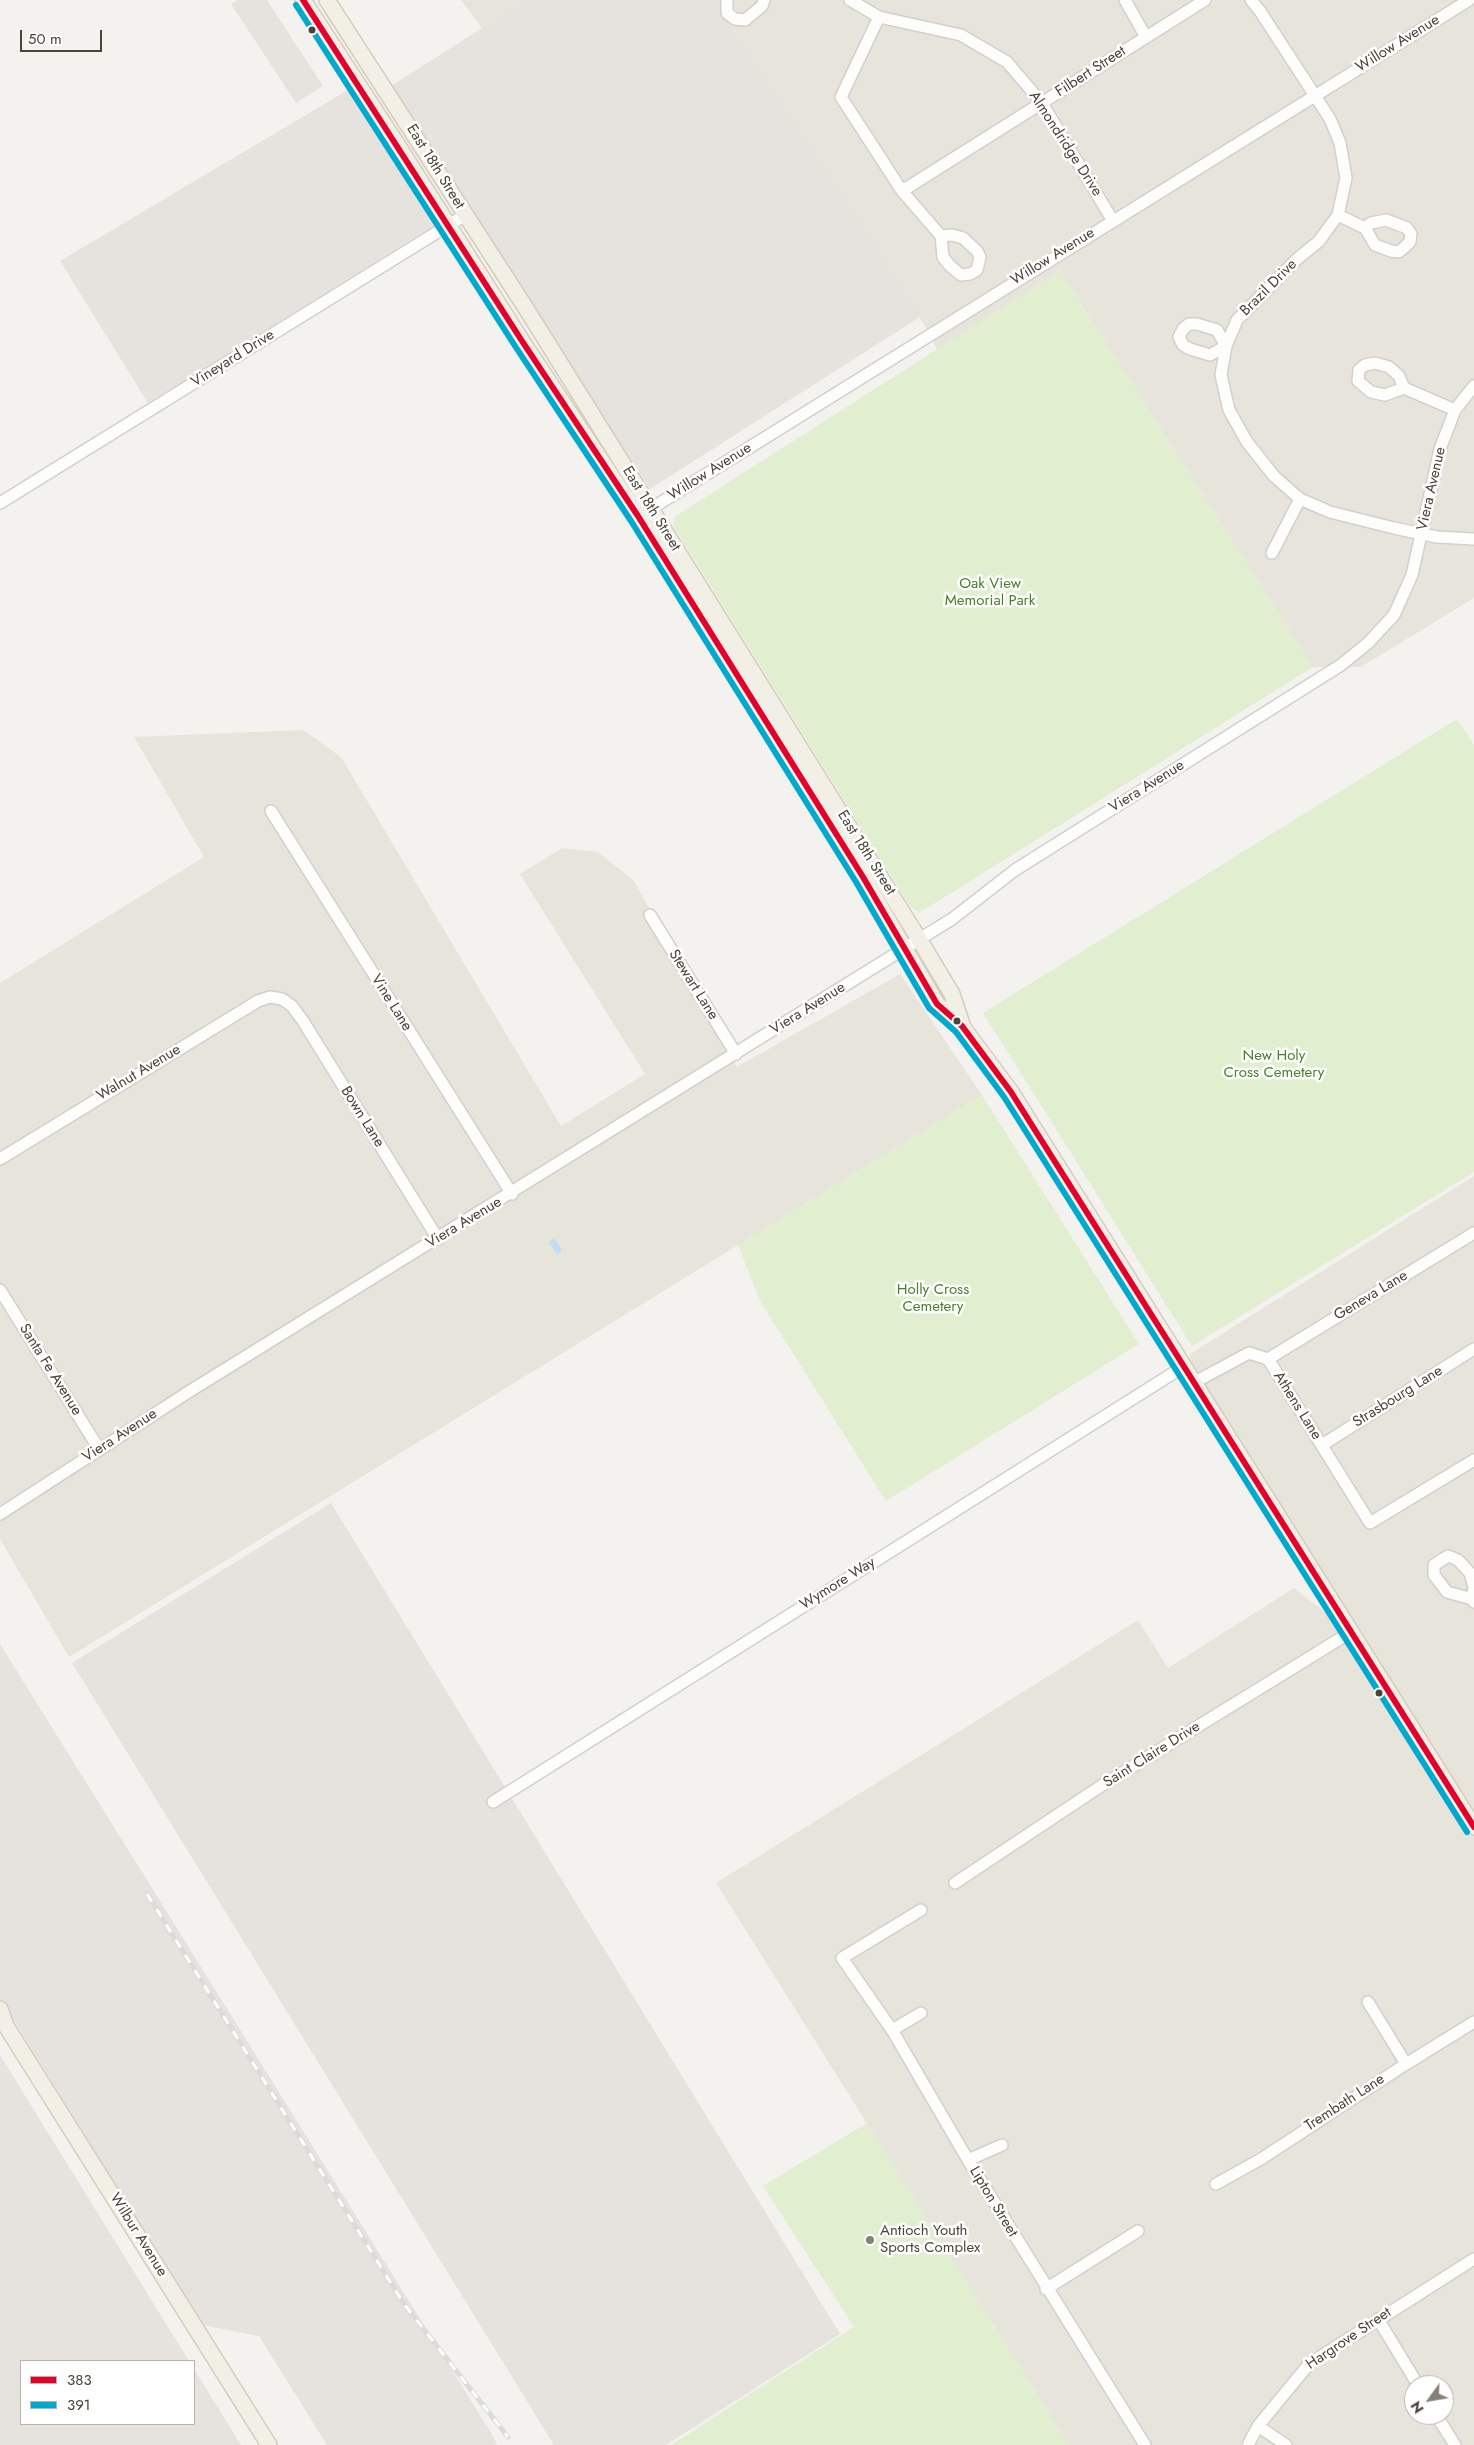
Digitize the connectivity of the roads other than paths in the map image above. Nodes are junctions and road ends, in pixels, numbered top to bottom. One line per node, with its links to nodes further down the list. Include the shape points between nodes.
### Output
1 (303, 0): 18 (main road, East 18th Street)
2 (327, 0): 15 (main road, East 18th Street)
3 (727, 0): 4 (street, via 727,13 735,19 745,20 762,6)
4 (764, 0)
5 (850, 0): 10 (street, Almondridge Drive)
6 (1124, 0): 11 (street)
7 (1205, 0): 11 (street, Filbert Street)
8 (1251, 0): 12 (street, Brazil Drive)
9 (1469, 0): 12 (street, Willow Avenue)
10 (879, 17): 13 (street, Almondridge Drive, via 961,35 1007,62); 14 (street, via 841,97)
11 (1146, 37): 13 (street, Filbert Street)
12 (1314, 96): 16 (street, Brazil Drive, via 1330,119 1340,143 1346,178); 17 (street, Willow Avenue)
13 (1042, 103): 14 (street, Filbert Street); 17 (street, Almondridge Drive)
14 (902, 191): 20 (street)
15 (465, 215): 18 (street, Vineyard Drive); 26 (main road, East 18th Street)
16 (1338, 215): 19 (street); 24 (street, Brazil Drive, via 1319,241 1237,320 1226,346 1221,375 1230,410 1248,442 1274,476)
17 (1113, 221): 26 (street, Willow Avenue)
18 (448, 225): 25 (street, Vineyard Drive); 26 (main road, East 18th Street, via 522,341)
19 (1366, 228)
20 (941, 236)
21 (1474, 386): 23 (street, Viera Avenue)
22 (1404, 388): 23 (street)
23 (1455, 410): 27 (street, Viera Avenue, via 1440,449)
24 (1300, 499): 27 (street, Brazil Drive, via 1330,512); 29 (street)
25 (0, 503)
26 (645, 512): 32 (main road, East 18th Street); 33 (main road, East 18th Street)
27 (1421, 533): 28 (street, Brazil Drive); 32 (street, Viera Avenue, via 1412,576 1394,615 1368,643 1340,665 1015,870 952,919)
28 (1474, 539)
29 (1272, 553)
30 (271, 811): 38 (street, Vine Lane)
31 (650, 915): 36 (street, Stewart Lane)
32 (919, 939): 33 (street, Viera Avenue); 35 (main road, East 18th Street, via 952,994)
33 (904, 948): 35 (main road, East 18th Street, via 937,1004); 36 (street, Viera Avenue)
34 (282, 999): 37 (street, Walnut Avenue, via 258,1001); 40 (street, Bown Lane, via 303,1021)
35 (962, 1026): 44 (main road, East 18th Street, via 1011,1092)
36 (736, 1054): 38 (street, Viera Avenue)
37 (0, 1159)
38 (512, 1194): 40 (street, Viera Avenue)
39 (1474, 1234): 43 (street, Geneva Lane)
40 (438, 1239): 47 (street, Viera Avenue)
41 (0, 1290): 47 (street, Santa Fe Avenue)
42 (1474, 1349): 46 (street, Strasbourg Lane)
43 (1268, 1359): 45 (street, Athens Lane, via 1249,1353); 46 (street, Athens Lane)
44 (1182, 1367): 45 (main road, East 18th Street); 51 (street, Wymore Way)
45 (1192, 1383): 50 (main road, East 18th Street)
46 (1322, 1445): 48 (street, Athens Lane, via 1370,1523)
47 (99, 1449): 49 (street, Viera Avenue)
48 (1474, 1460)
49 (0, 1514)
50 (1351, 1632): 52 (main road, East 18th Street); 53 (street, Saint Claire Drive, via 1101,1786)
51 (493, 1802)
52 (1474, 1827)
53 (955, 1882)
54 (921, 1910): 60 (street, Lipton Street, via 842,1958)
55 (1368, 2002): 61 (street)
56 (0, 2009): 59 (main road, Wilbur Avenue)
57 (921, 2013): 60 (street)
58 (1474, 2022): 61 (street, Trembath Lane)
59 (3, 2023): 72 (main road, Wilbur Avenue)
60 (892, 2030): 63 (street, Lipton Street)
61 (1406, 2064): 64 (street, Trembath Lane)
62 (1002, 2145): 63 (street)
63 (968, 2160): 67 (street, Lipton Street)
64 (1216, 2184)
65 (1138, 2231): 67 (street)
66 (1474, 2259): 68 (street, Hargrove Street)
67 (1046, 2289): 73 (street, Lipton Street)
68 (1378, 2319): 69 (street); 71 (street, Hargrove Street, via 1309,2364)
69 (1412, 2375)
70 (1442, 2425): 76 (street)
71 (1258, 2426): 74 (street, Hargrove Street); 75 (street)
72 (268, 2445)
73 (1144, 2445)
74 (1248, 2445)
75 (1286, 2445)
76 (1455, 2445)

